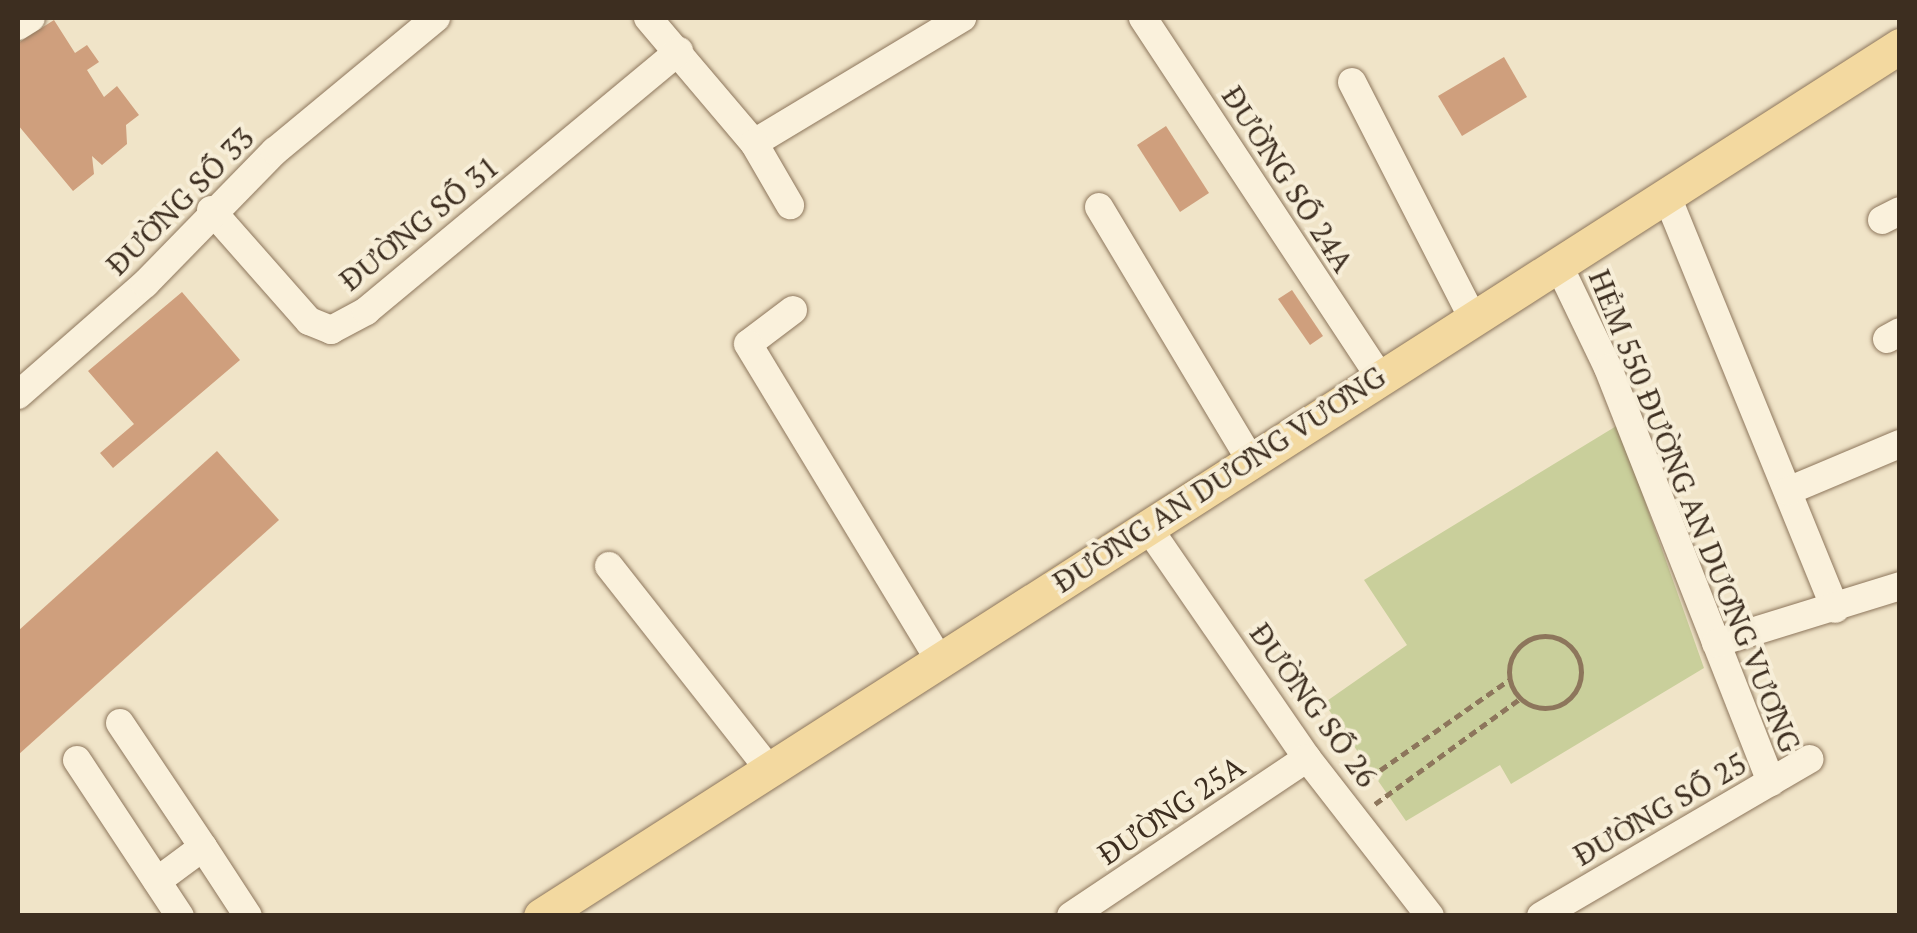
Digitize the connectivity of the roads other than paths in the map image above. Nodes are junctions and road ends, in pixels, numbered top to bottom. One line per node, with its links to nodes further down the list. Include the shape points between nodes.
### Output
1 (31, 18): 6 (street)
2 (436, 18): 14 (street, ĐƯỜNG SỐ 33)
3 (648, 18): 8 (street)
4 (962, 18): 10 (street)
5 (1143, 18): 18 (street, ĐƯỜNG SỐ 24A)
6 (18, 26)
7 (1900, 46): 11 (main road, ĐƯỜNG AN DƯƠNG VƯƠNG)
8 (679, 51): 10 (street); 14 (street, ĐƯỜNG SỐ 31, via 366,312 331,330 309,321)
9 (1352, 82): 17 (street)
10 (754, 143): 12 (street)
11 (1666, 194): 15 (main road, ĐƯỜNG AN DƯƠNG VƯƠNG); 22 (street)
12 (790, 205)
13 (1099, 207): 21 (street)
14 (211, 210): 19 (street, ĐƯỜNG SỐ 33, via 145,284)
15 (1558, 264): 17 (main road, ĐƯỜNG AN DƯƠNG VƯƠNG); 27 (street, HẺM 550 ĐƯỜNG AN DƯƠNG VƯƠNG, via 1608,368)
16 (793, 310): 28 (street, via 748,344)
17 (1472, 316): 18 (main road, ĐƯỜNG AN DƯƠNG VƯƠNG)
18 (1378, 376): 21 (main road, ĐƯỜNG AN DƯƠNG VƯƠNG)
19 (18, 396)
20 (1900, 444): 22 (street)
21 (1250, 459): 23 (main road, ĐƯỜNG AN DƯƠNG VƯƠNG)
22 (1788, 491): 26 (street)
23 (1149, 529): 28 (main road, ĐƯỜNG AN DƯƠNG VƯƠNG); 30 (street, ĐƯỜNG SỐ 26)
24 (609, 566): 33 (street)
25 (1900, 586): 26 (street)
26 (1835, 609): 27 (street)
27 (1716, 643): 34 (street, HẺM 550 ĐƯỜNG AN DƯƠNG VƯƠNG)
28 (937, 656): 33 (main road, ĐƯỜNG AN DƯƠNG VƯƠNG)
29 (120, 723): 35 (street)
30 (1307, 758): 40 (street, ĐƯỜNG 25A); 41 (street, ĐƯỜNG SỐ 26)
31 (1810, 759): 34 (street, ĐƯỜNG SỐ 25)
32 (77, 760): 36 (street)
33 (767, 767): 39 (main road, ĐƯỜNG AN DƯƠNG VƯƠNG)
34 (1771, 782): 42 (street, ĐƯỜNG SỐ 25)
35 (202, 848): 36 (street); 38 (street)
36 (157, 880): 37 (street)
37 (180, 916)
38 (248, 916)
39 (540, 916)
40 (1071, 916)
41 (1430, 916)
42 (1541, 916)

